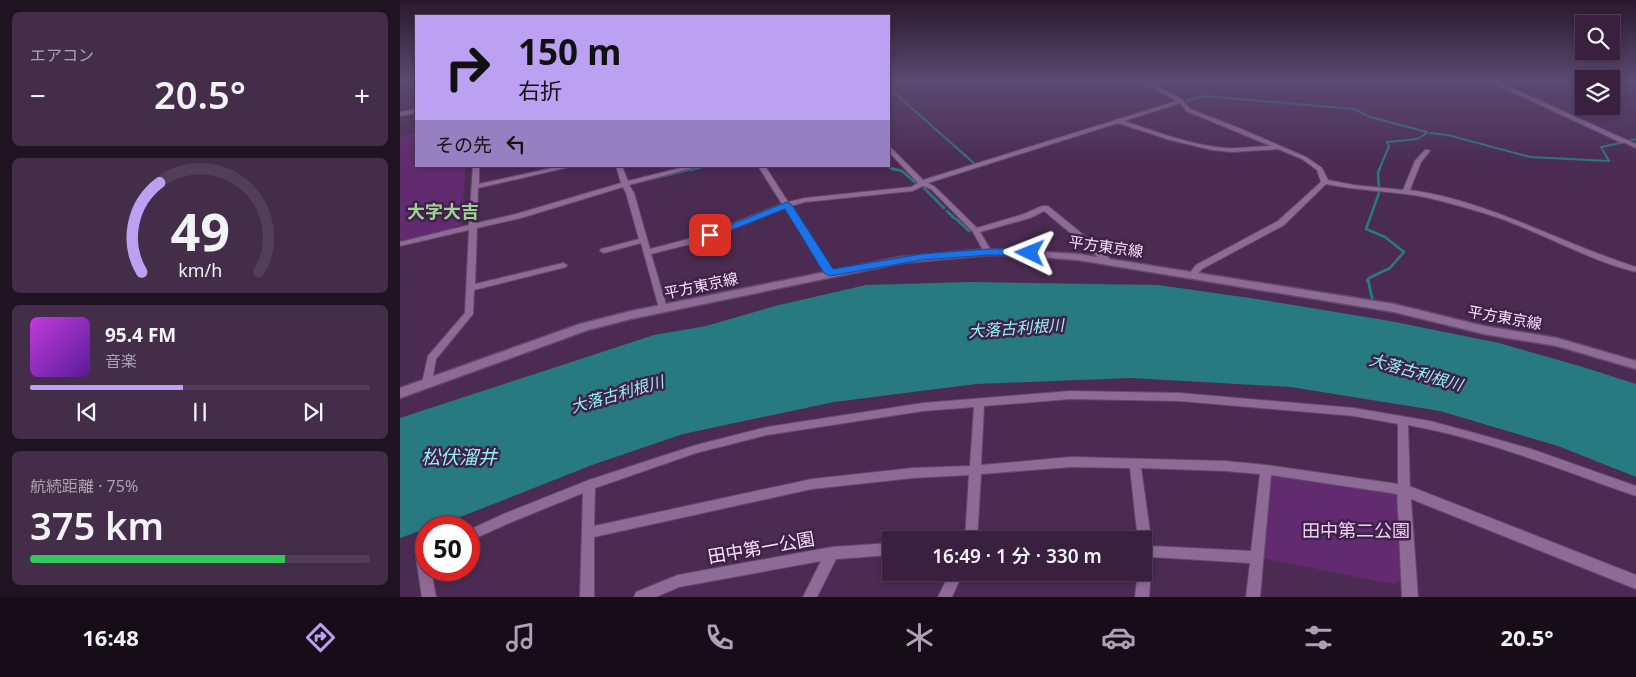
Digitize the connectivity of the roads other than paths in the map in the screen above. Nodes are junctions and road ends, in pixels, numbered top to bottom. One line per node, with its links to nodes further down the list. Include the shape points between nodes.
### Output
1 (1156, 109): 6 (street)
2 (1187, 109): 9 (street)
3 (1554, 109): 7 (street)
4 (415, 111): 5 (street)
5 (400, 114)
6 (1118, 121): 9 (street, via 1175,141 1204,147 1239,151); 18 (street)
7 (1625, 141): 8 (street)
8 (1636, 146)
9 (1281, 148): 17 (street, via 1317,166)
10 (890, 150): 18 (street)
11 (1427, 151): 21 (street, via 1418,161)
12 (476, 167): 20 (street)
13 (566, 167): 20 (street)
14 (619, 167): 19 (street)
15 (693, 167): 19 (street)
16 (762, 167): 22 (street)
17 (1324, 182): 21 (street); 34 (street, via 1281,223 1224,252)
18 (922, 183): 22 (street, via 912,189 805,200); 24 (street, via 932,188)
19 (625, 184): 23 (street); 25 (street)
20 (474, 187): 23 (street)
21 (1406, 191): 32 (street, via 1495,215)
22 (787, 205): 28 (street, via 703,238); 33 (street)
23 (473, 227): 26 (street); 35 (street)
24 (976, 231): 29 (street); 30 (street, via 1045,208)
25 (644, 240): 27 (street); 28 (street)
26 (400, 244)
27 (604, 251)
28 (648, 252): 36 (street)
29 (988, 252): 30 (main road, 平方東京線); 33 (main road, 平方東京線, via 922,257)
30 (1107, 261): 34 (main road, 平方東京線)
31 (563, 264): 35 (street)
32 (1636, 270)
33 (830, 273): 36 (main road, 平方東京線)
34 (1192, 274): 37 (main road, 平方東京線, via 1394,308 1484,330 1580,347)
35 (470, 288): 38 (street, via 469,314 430,358)
36 (663, 308): 38 (main road, 平方東京線, via 584,327)
37 (1636, 365)
38 (427, 383): 39 (main road, 平方東京線)
39 (400, 393)
40 (979, 402): 41 (street, via 1070,395 1180,397 1305,406); 43 (street); 45 (street, via 923,407 767,431 696,449)
41 (1402, 421): 46 (street); 47 (street, via 1531,453)
42 (1135, 463): 43 (street, via 1071,462); 44 (street); 50 (street)
43 (976, 470): 49 (street); 51 (street, via 812,484)
44 (1266, 470): 46 (street); 55 (street)
45 (589, 485): 48 (street); 51 (street)
46 (1404, 490): 59 (street); 60 (street)
47 (1636, 491)
48 (480, 531)
49 (972, 531)
50 (1143, 531)
51 (590, 533): 62 (street)
52 (882, 551): 54 (street, 田中第一公園)
53 (1152, 551): 55 (street)
54 (832, 554): 63 (street, 田中第一公園, via 678,581); 64 (street)
55 (1257, 558): 67 (street)
56 (426, 581): 61 (street)
57 (953, 581): 65 (street)
58 (1143, 581): 66 (street)
59 (1636, 582)
60 (1413, 596)
61 (429, 597)
62 (587, 597)
63 (641, 597)
64 (810, 597)
65 (945, 597)
66 (1142, 597)
67 (1253, 597)

